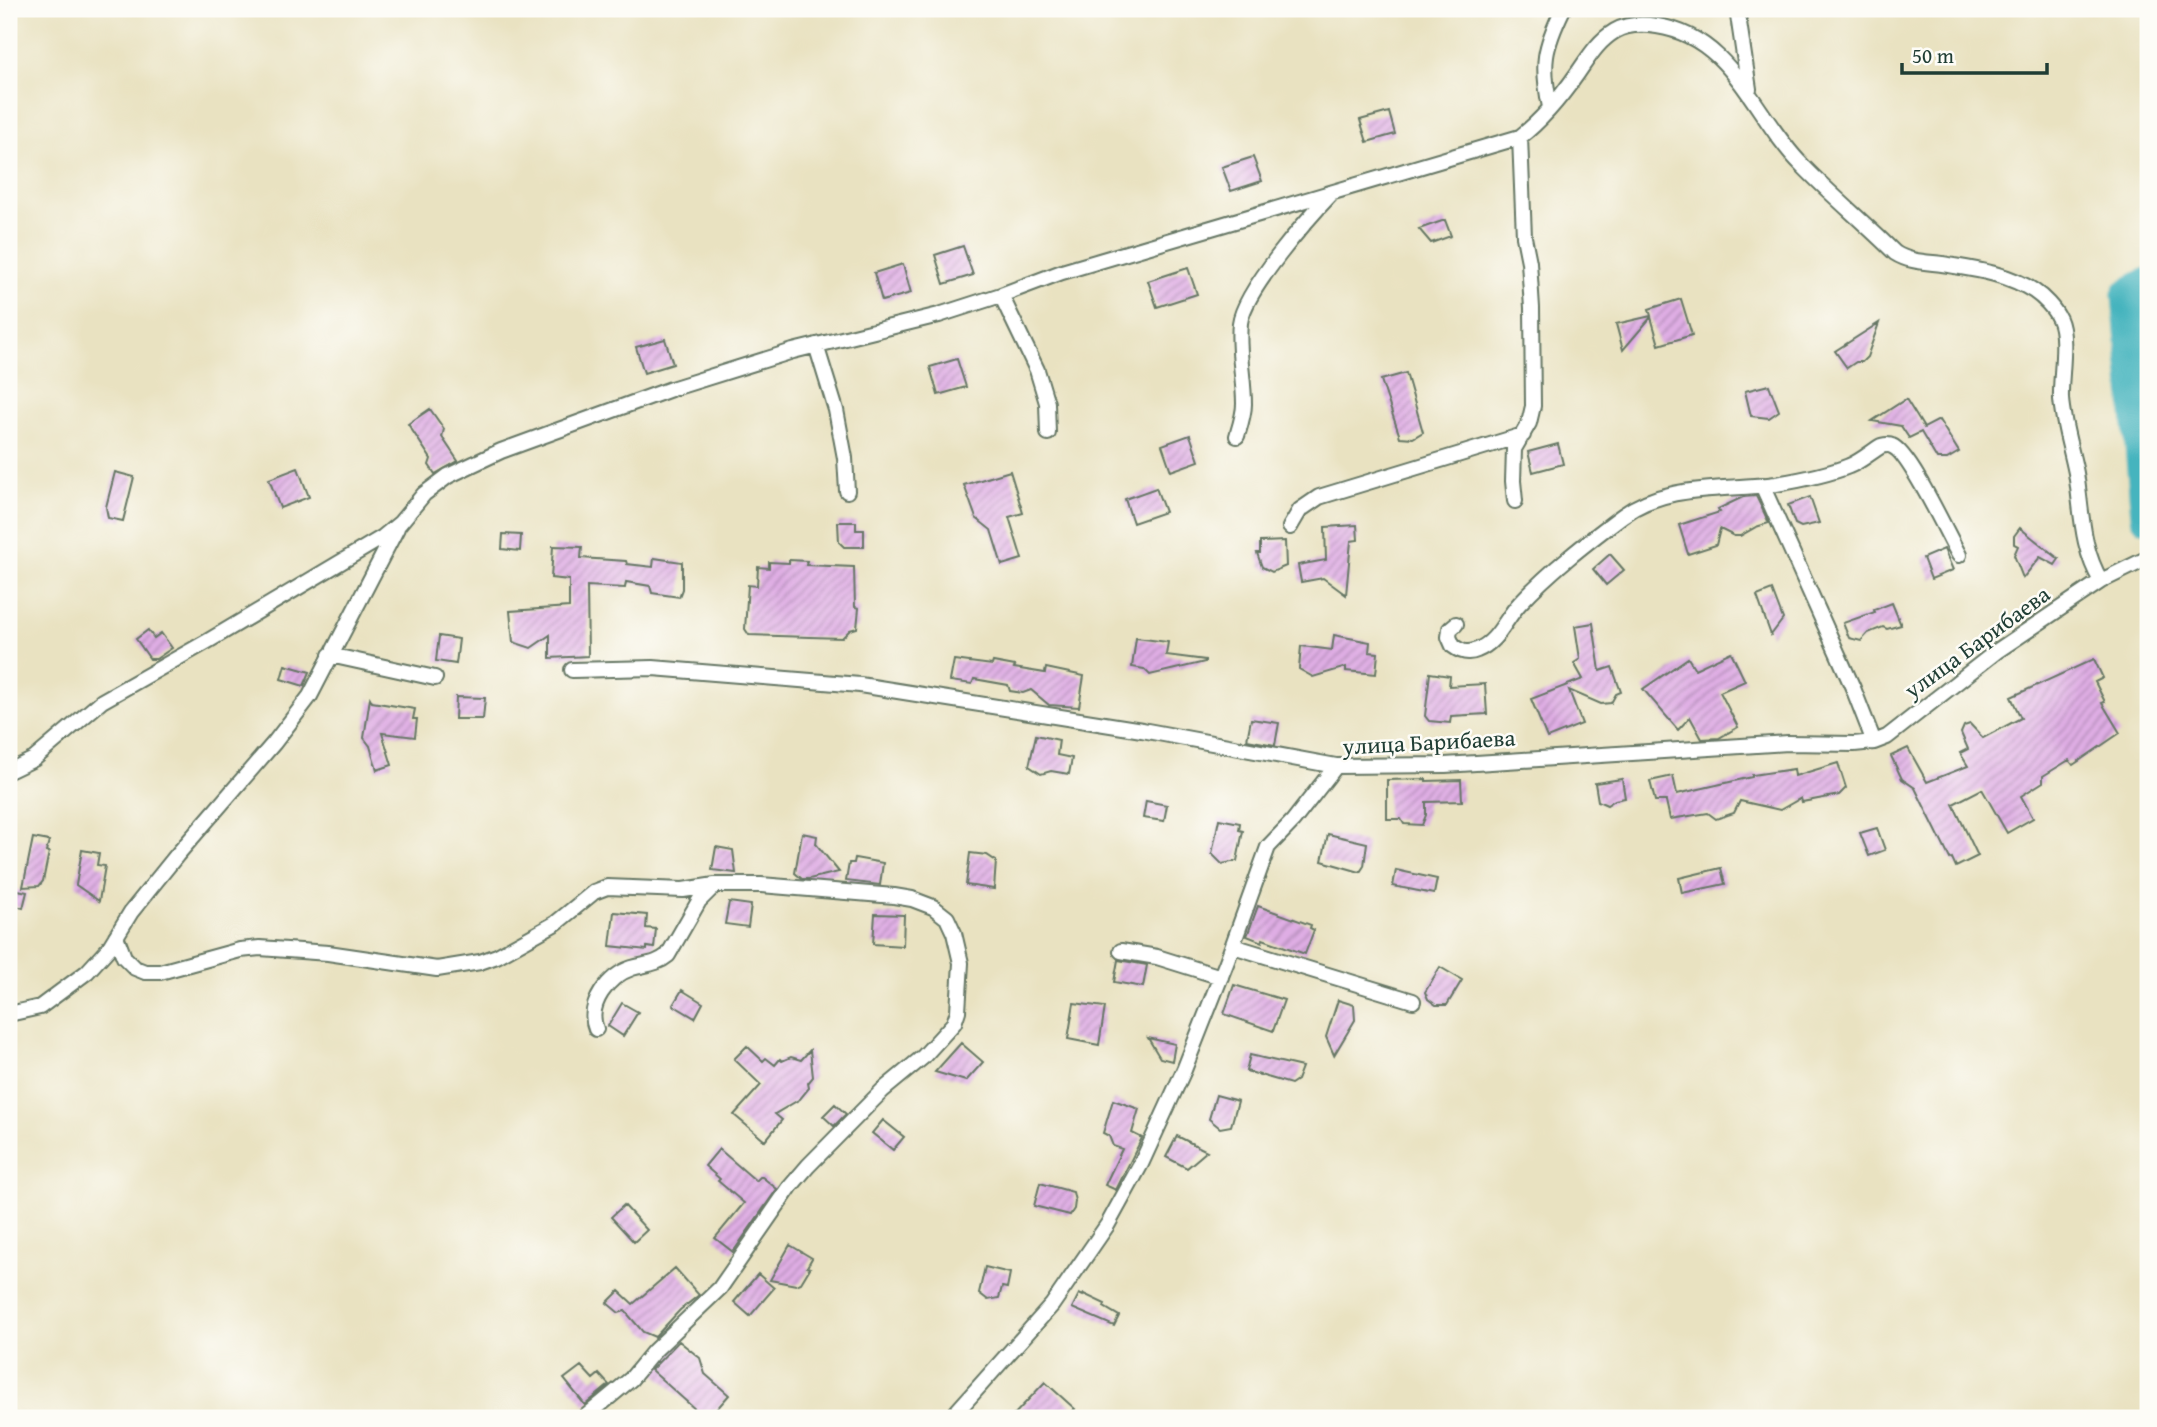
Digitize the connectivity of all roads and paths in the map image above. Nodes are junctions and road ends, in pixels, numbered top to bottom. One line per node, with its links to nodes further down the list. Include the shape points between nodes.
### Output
1 (1563, 9): 4 (street, via 1550,34 1544,61)
2 (1737, 9): 3 (street)
3 (1750, 94): 4 (street, via 1727,65 1699,41 1666,28 1636,25 1618,29 1601,41); 19 (street, via 1801,164 1895,253 2016,281 2034,291 2059,319 2062,409 2087,551)
4 (1550, 107): 5 (street)
5 (1520, 137): 6 (street); 10 (street, via 1533,348 1533,405)
6 (1334, 191): 7 (street, via 1062,272); 11 (street, via 1301,225 1240,320 1244,408)
7 (1001, 295): 8 (street); 9 (street, via 1037,370 1047,403)
8 (816, 345): 13 (street, via 836,410); 15 (street, via 671,389 501,451 448,476 424,494)
9 (1048, 433)
10 (1523, 435): 14 (street, via 1514,449); 16 (street, via 1319,497 1300,510)
11 (1237, 436)
12 (1762, 485): 17 (street, via 1852,466 1881,446 1892,446 1912,468); 20 (street, via 1665,495 1635,506 1577,550 1519,604 1486,645 1466,653 1452,646 1450,629); 24 (street)
13 (847, 491)
14 (1515, 501)
15 (400, 523): 21 (street); 26 (street, via 102,701 34,759)
16 (1290, 527)
17 (1959, 555)
18 (2148, 558): 19 (street, улица Барибаева)
19 (2101, 581): 24 (street, улица Барибаева)
20 (1456, 624)
21 (330, 655): 23 (street); 28 (street, via 310,696)
22 (572, 670): 25 (street, via 653,668 860,685)
23 (435, 678)
24 (1874, 742): 25 (street, улица Барибаева, via 1788,743 1446,765)
25 (1336, 766): 29 (street, улица Барибаева, via 1268,847)
26 (9, 771)
27 (715, 886): 28 (street, via 599,889 556,923 497,956 437,969 260,948 145,972 124,957); 34 (street, via 699,901 668,955 629,969 608,984 593,1013); 35 (street, via 761,885 894,896 933,907 947,918 961,963 958,1011 946,1034 799,1176 720,1288 631,1379)
28 (116, 936): 33 (street, via 87,972 54,998 28,1011)
29 (1233, 946): 31 (street, улица Барибаева); 32 (street)
30 (1121, 951): 31 (street)
31 (1221, 977): 36 (street, улица Барибаева, via 1141,1164 1108,1224 1052,1305)
32 (1413, 1001)
33 (9, 1014)
34 (596, 1029)
35 (584, 1418)
36 (951, 1418)

